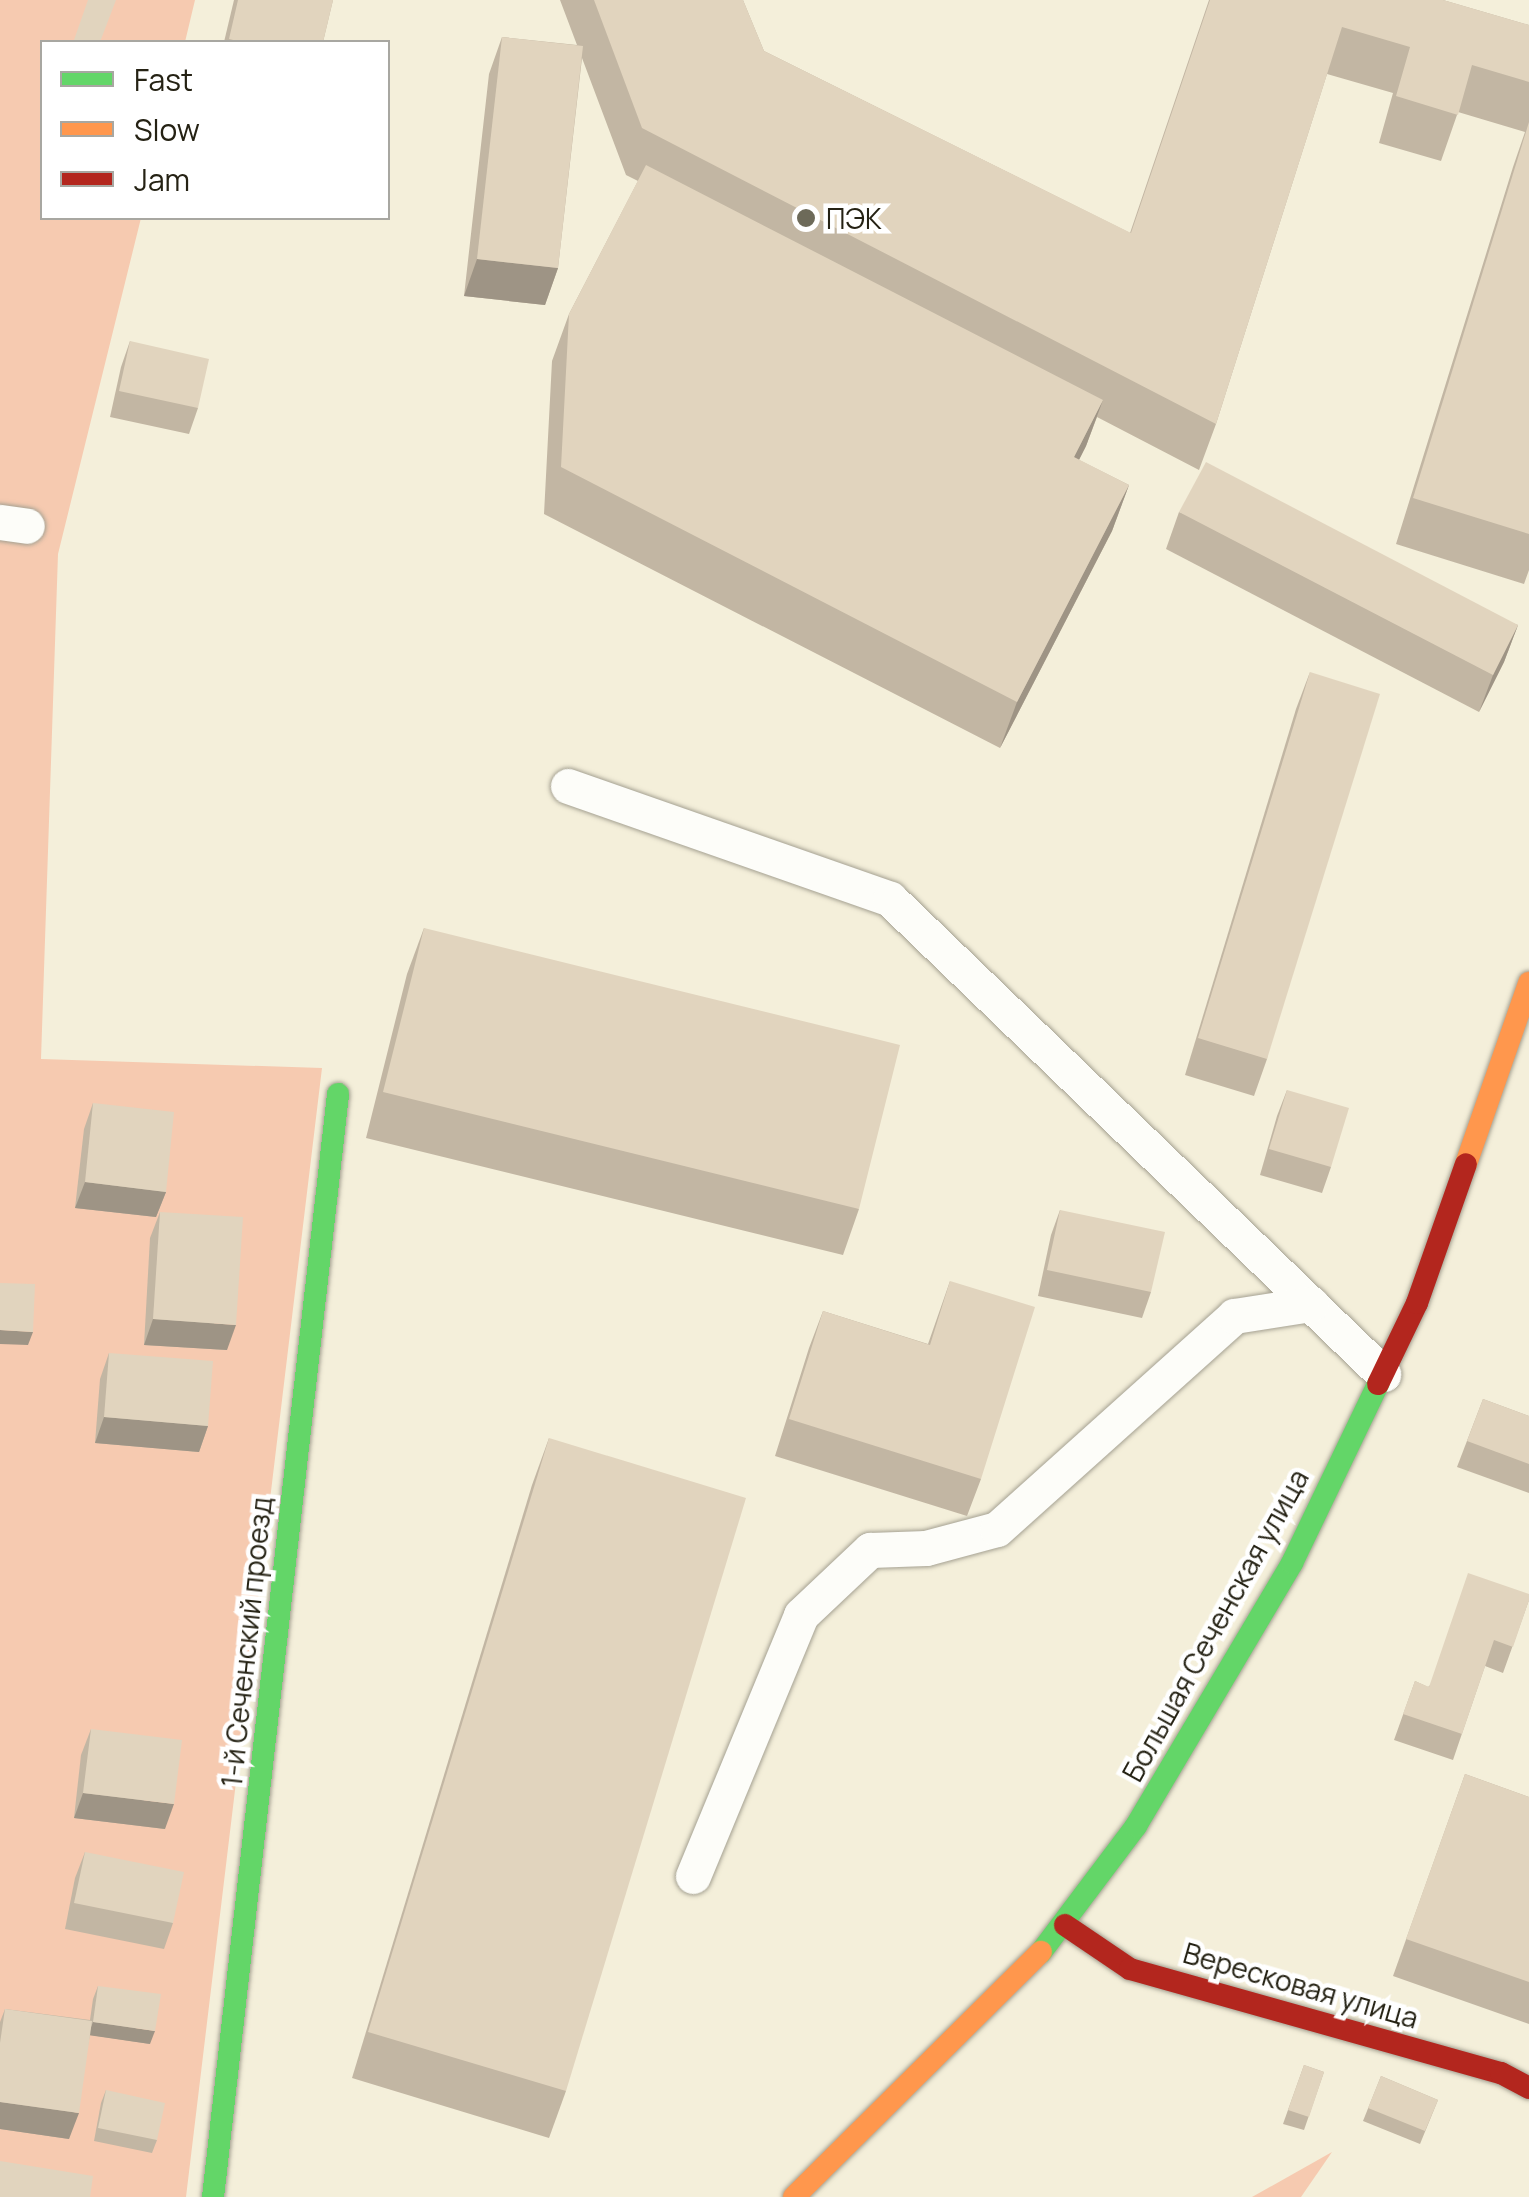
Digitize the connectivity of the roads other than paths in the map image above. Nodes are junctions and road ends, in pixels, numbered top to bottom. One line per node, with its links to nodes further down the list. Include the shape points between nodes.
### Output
1 (568, 786): 4 (lane, via 890,899)
2 (1529, 983): 5 (street, Большая Сеченская улица, via 1417,1304)
3 (338, 1094): 9 (street, 1-й Сеченский проезд)
4 (1310, 1304): 5 (lane); 6 (lane, via 1234,1316 997,1529 926,1548 870,1550 800,1615)
5 (1383, 1374): 7 (street, Большая Сеченская улица, via 1282,1579 1136,1826)
6 (692, 1876)
7 (1065, 1925): 8 (street, Вересковая улица, via 1130,1969 1501,2072); 10 (street, Большая Сеченская улица)
8 (1529, 2088)
9 (213, 2197)
10 (794, 2197)

